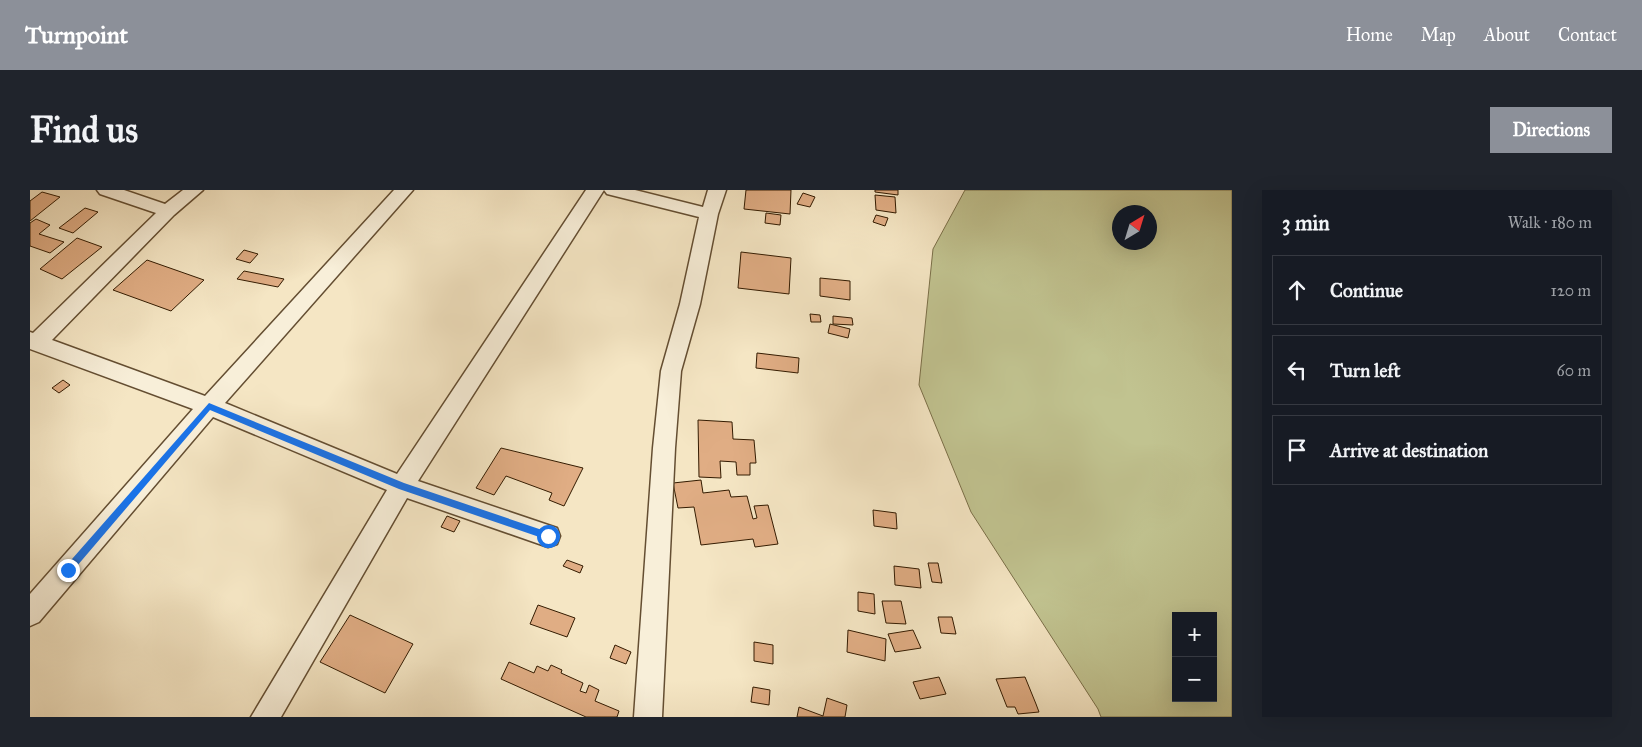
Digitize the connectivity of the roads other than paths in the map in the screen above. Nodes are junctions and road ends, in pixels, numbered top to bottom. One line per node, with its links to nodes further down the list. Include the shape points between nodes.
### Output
1 (106, 190): 7 (street)
2 (194, 190): 7 (street)
3 (404, 190): 10 (street)
4 (595, 190): 11 (street)
5 (613, 190): 8 (street)
6 (717, 190): 8 (street)
7 (168, 211): 9 (street)
8 (709, 214): 15 (street, via 690,304 671,371)
9 (33, 342): 10 (street)
10 (209, 406): 11 (street); 13 (street)
11 (402, 486): 12 (street); 14 (street)
12 (548, 536)
13 (30, 613)
14 (265, 717)
15 (648, 717)

